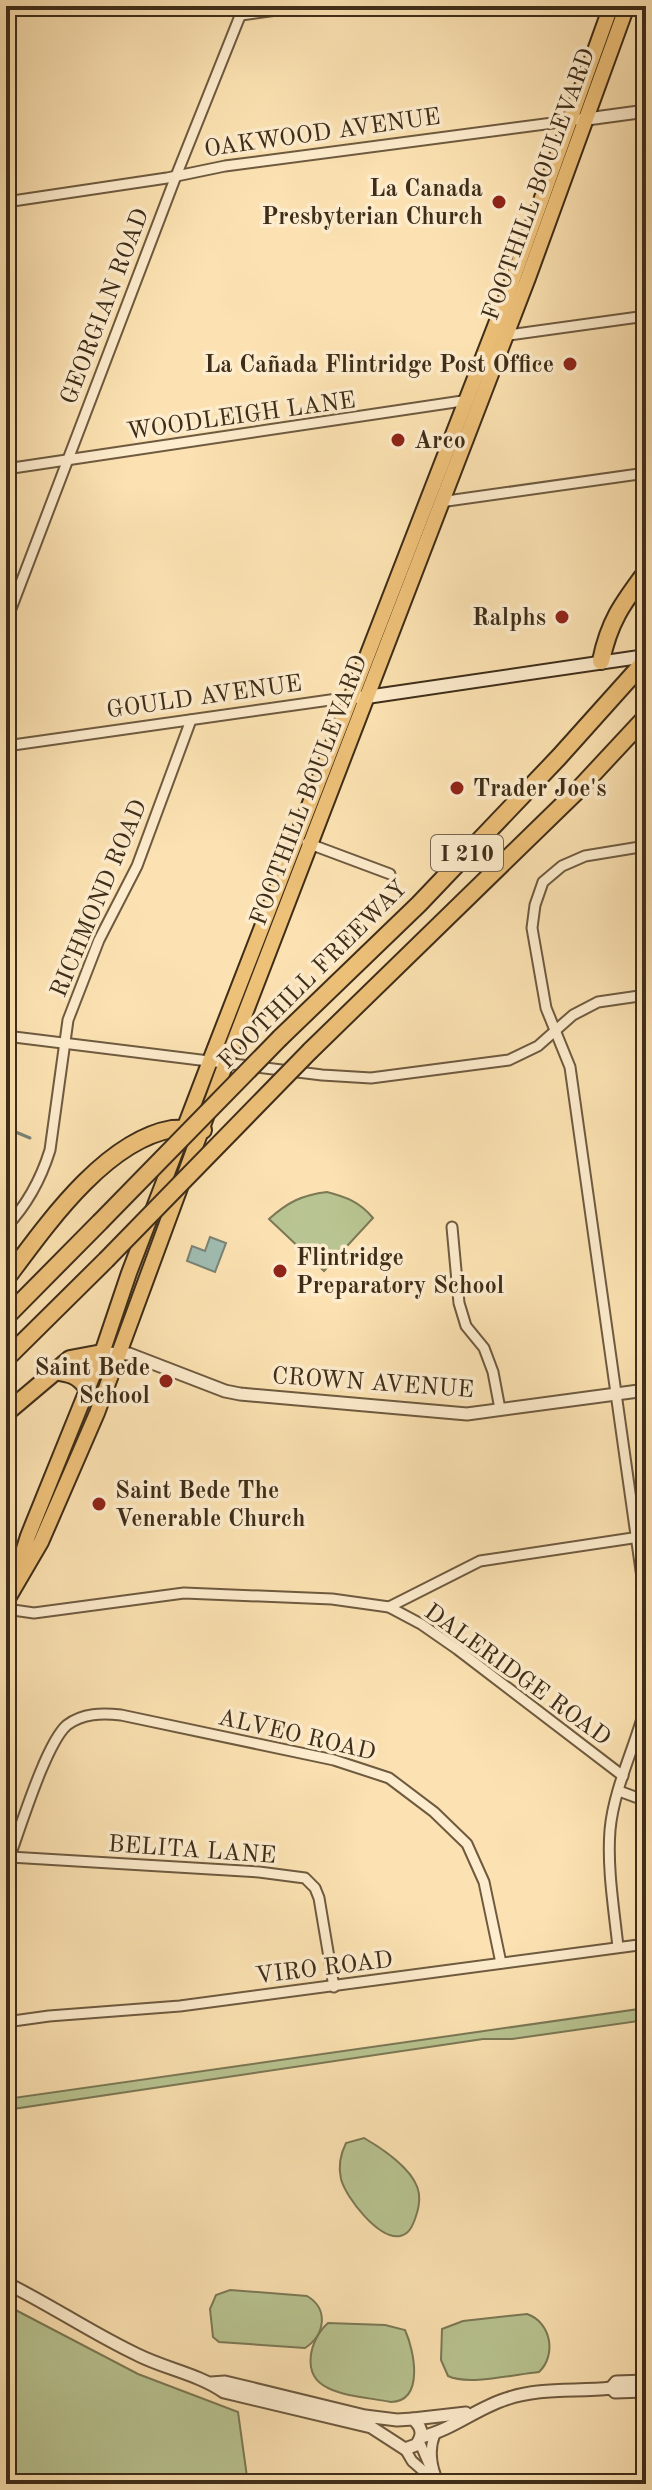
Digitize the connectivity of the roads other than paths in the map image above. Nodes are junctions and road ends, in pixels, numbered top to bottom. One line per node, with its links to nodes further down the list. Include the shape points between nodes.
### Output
1 (306, 6): 4 (street)
2 (611, 6): 7 (main road, FOOTHILL BOULEVARD)
3 (627, 6): 6 (main road, FOOTHILL BOULEVARD)
4 (243, 10): 8 (street, GEORGIAN ROAD)
5 (646, 111): 6 (street, OAKWOOD AVENUE)
6 (586, 119): 7 (street, OAKWOOD AVENUE); 11 (main road, FOOTHILL BOULEVARD)
7 (568, 121): 8 (street, OAKWOOD AVENUE); 11 (main road, FOOTHILL BOULEVARD)
8 (176, 176): 9 (street, OAKWOOD AVENUE); 13 (street, GEORGIAN ROAD)
9 (6, 202)
10 (646, 316): 11 (street)
11 (498, 336): 12 (main road, FOOTHILL BOULEVARD)
12 (473, 400): 13 (street, WOODLEIGH LANE); 16 (main road, FOOTHILL BOULEVARD); 17 (main road, FOOTHILL BOULEVARD)
13 (67, 461): 14 (street, WOODLEIGH LANE); 19 (street, GEORGIAN ROAD)
14 (6, 469)
15 (646, 473): 16 (street)
16 (442, 501): 17 (street); 22 (main road, FOOTHILL BOULEVARD)
17 (425, 505): 23 (main road, FOOTHILL BOULEVARD)
18 (646, 572): 21 (highway, via 606,634)
19 (6, 622)
20 (646, 658): 21 (main road, GOULD AVENUE); 41 (highway, FOOTHILL FREEWAY / I 210, bridge, via 419,904)
21 (608, 661): 22 (main road, GOULD AVENUE)
22 (367, 696): 23 (main road, GOULD AVENUE); 27 (main road, FOOTHILL BOULEVARD)
23 (351, 699): 25 (street, GOULD AVENUE); 27 (main road, FOOTHILL BOULEVARD)
24 (646, 717): 43 (highway, I 210, bridge)
25 (191, 720): 26 (street, GOULD AVENUE); 33 (street, RICHMOND ROAD, via 137,866 99,940)
26 (6, 746)
27 (304, 842): 29 (street); 34 (main road, FOOTHILL BOULEVARD); 35 (main road, FOOTHILL BOULEVARD)
28 (646, 846): 31 (street, via 585,856 543,882 532,928)
29 (390, 874)
30 (646, 995): 31 (street, via 598,1002)
31 (555, 1031): 35 (street, via 509,1060 394,1076 348,1078); 47 (street, via 570,1067)
32 (6, 1036): 33 (street)
33 (63, 1043): 34 (street); 38 (street, RICHMOND ROAD, via 45,1167 26,1204)
34 (210, 1061): 35 (street); 36 (main road, FOOTHILL BOULEVARD)
35 (226, 1063): 37 (main road, FOOTHILL BOULEVARD)
36 (185, 1129): 37 (highway); 40 (highway, via 156,1134 100,1167); 42 (main road, FOOTHILL BOULEVARD)
37 (203, 1130): 42 (main road, FOOTHILL BOULEVARD)
38 (6, 1227)
39 (452, 1227): 48 (street, via 459,1303 466,1326 484,1348)
40 (6, 1279)
41 (6, 1317)
42 (111, 1353): 44 (highway, via 80,1356); 45 (main road, FOOTHILL BOULEVARD); 48 (street, CROWN AVENUE, via 129,1354 240,1394 467,1414); 51 (main road, FOOTHILL BOULEVARD, via 97,1413 41,1542)
43 (6, 1359)
44 (53, 1371): 45 (highway, via 74,1375); 49 (highway)
45 (88, 1389): 51 (main road, FOOTHILL BOULEVARD, via 28,1536)
46 (646, 1390): 47 (street, CROWN AVENUE)
47 (614, 1394): 48 (street, CROWN AVENUE); 50 (street)
48 (500, 1409)
49 (6, 1413)
50 (641, 1536): 53 (street); 54 (street, via 480,1561)
51 (15, 1582): 52 (main road, FOOTHILL BOULEVARD)
52 (6, 1602)
53 (646, 1606)
54 (389, 1607): 55 (street, DALERIDGE ROAD, via 332,1599 184,1593 34,1613); 57 (street, DALERIDGE ROAD, via 457,1649)
55 (6, 1609)
56 (646, 1704): 57 (street)
57 (623, 1776): 58 (street)
58 (619, 1791): 59 (street); 62 (street, via 609,1850)
59 (646, 1801)
60 (8, 1862): 63 (street, ALVEO ROAD, via 59,1733 91,1715 121,1715 334,1760 389,1778 467,1844 484,1882); 64 (street, BELITA LANE, via 305,1878 319,1898)
61 (646, 1944): 62 (street, VIRO ROAD)
62 (618, 1947): 63 (street, VIRO ROAD)
63 (501, 1963): 64 (street, VIRO ROAD)
64 (334, 1987): 65 (street, VIRO ROAD)
65 (6, 2022)
66 (6, 2283): 68 (street, via 127,2351)
67 (646, 2381): 69 (street, via 616,2382)
68 (211, 2383): 73 (street); 75 (street, via 224,2392 371,2427)
69 (611, 2388): 70 (street); 71 (street, via 528,2393)
70 (646, 2391)
71 (478, 2411): 72 (street); 74 (street)
72 (413, 2419): 73 (street); 76 (street)
73 (397, 2420): 75 (street)
74 (435, 2434): 76 (street); 78 (street)
75 (391, 2438): 77 (street)
76 (420, 2439): 77 (street); 78 (street)
77 (405, 2449): 79 (street)
78 (433, 2472): 79 (street)
79 (439, 2484)

